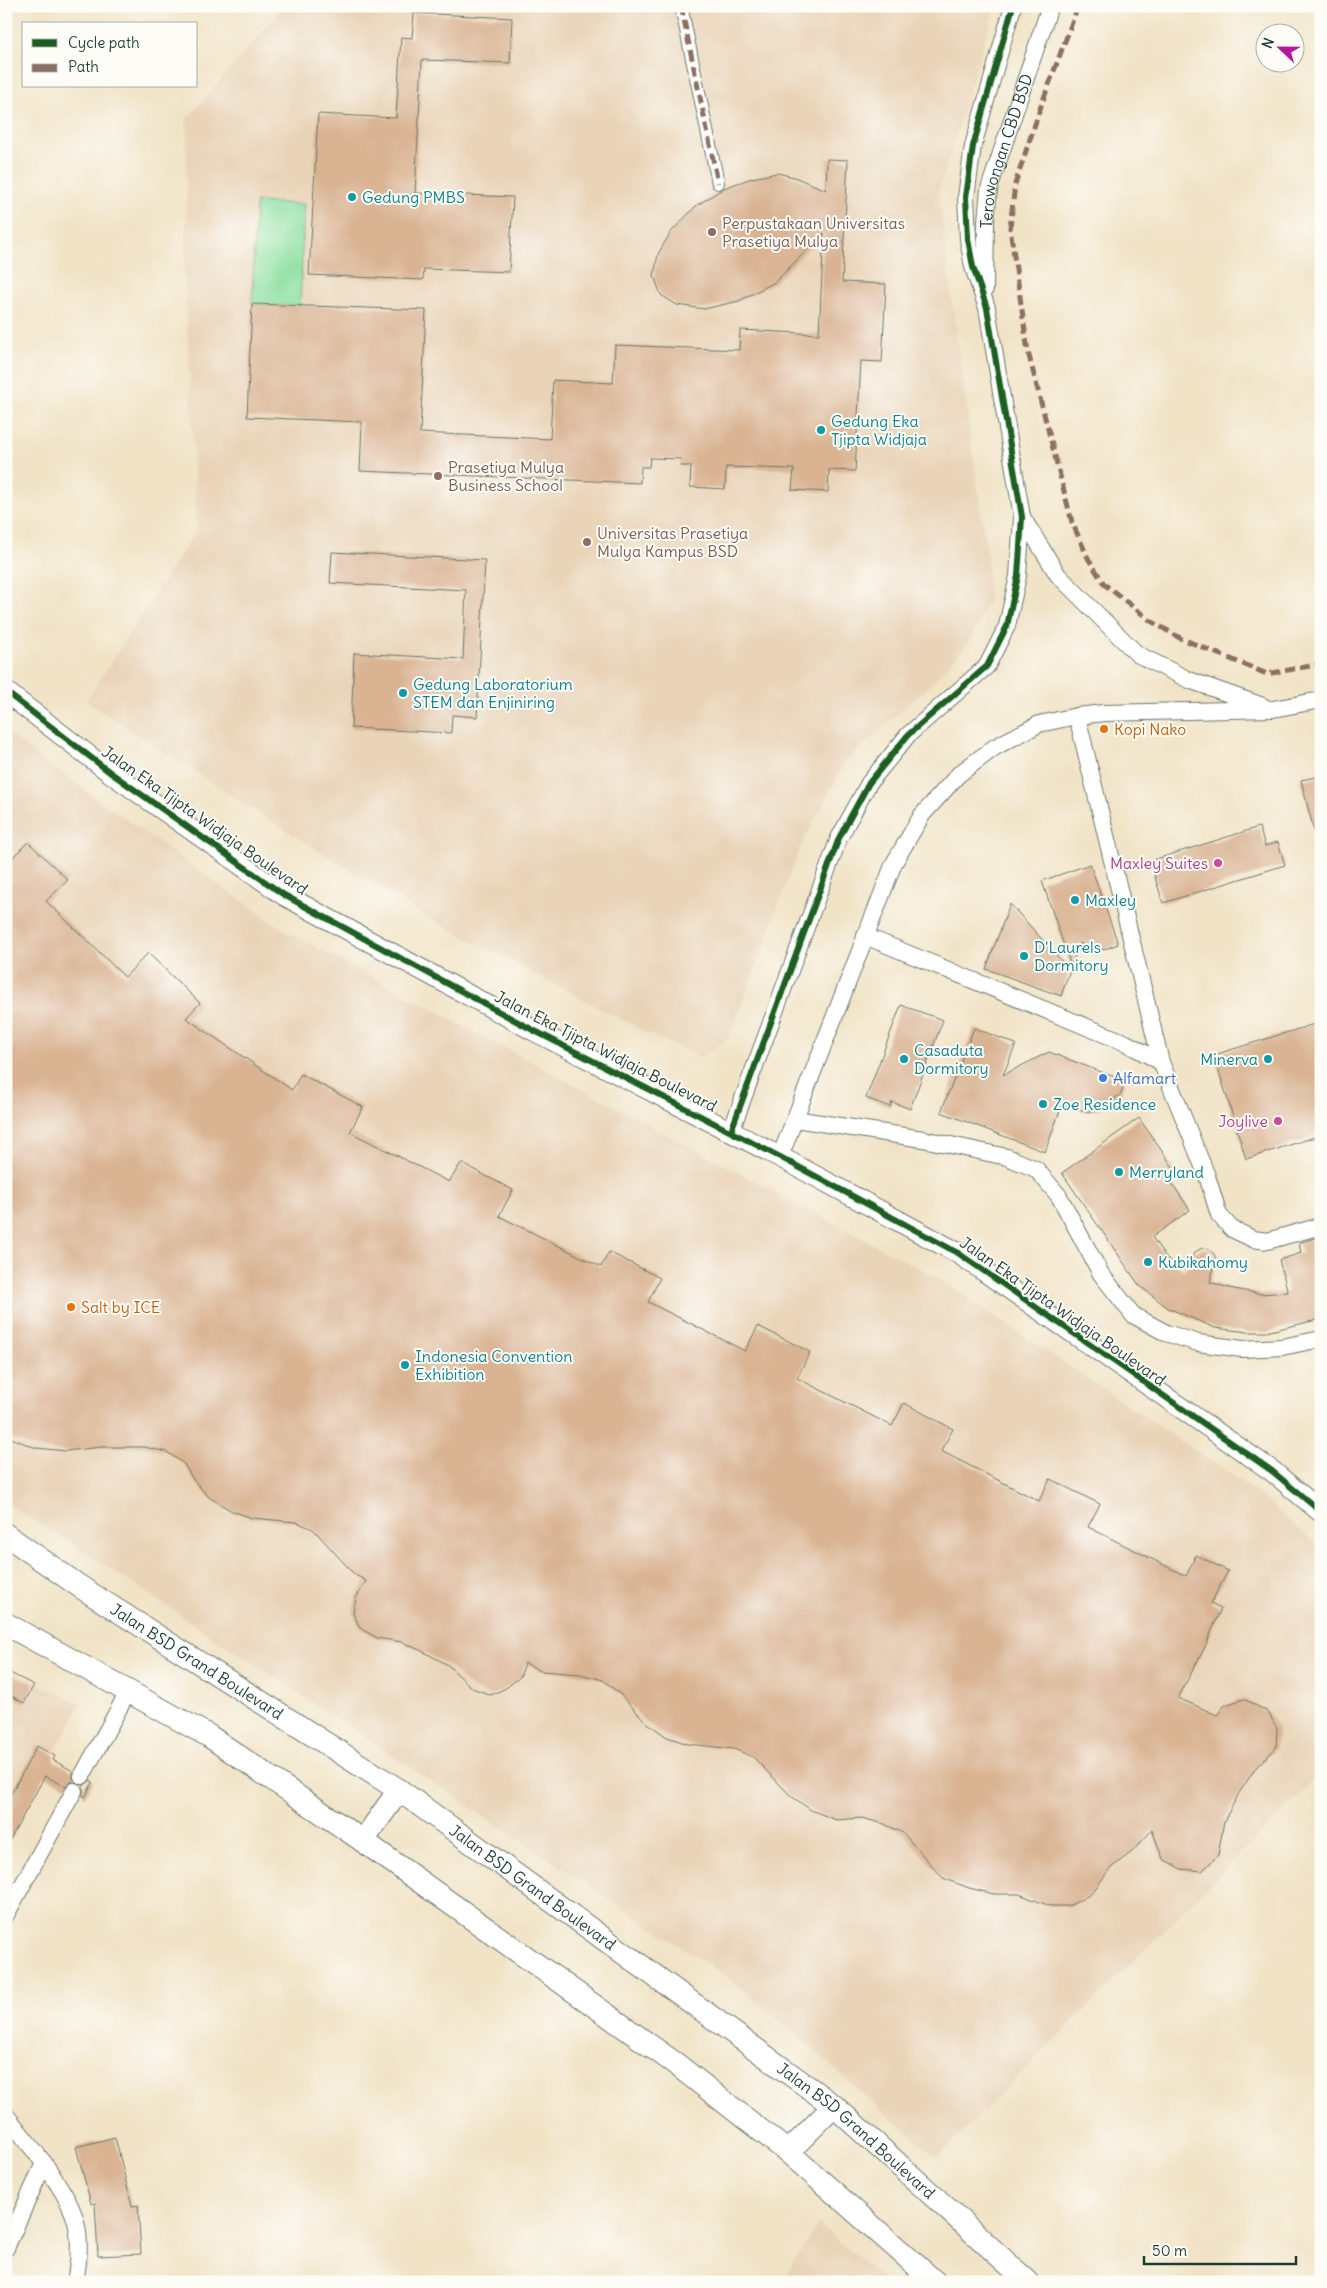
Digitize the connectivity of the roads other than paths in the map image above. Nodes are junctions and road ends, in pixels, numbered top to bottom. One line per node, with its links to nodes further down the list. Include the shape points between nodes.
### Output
1 (681, 6): 4 (street)
2 (1013, 6): 5 (street, via 973,146 966,197 973,267)
3 (1050, 6): 5 (street, Terowongan CBD BSD, via 989,189)
4 (718, 183)
5 (985, 298): 6 (street)
6 (1022, 517): 9 (street, via 1058,576 1137,654 1189,680); 14 (street, via 1018,576 1007,626 988,666 908,735 875,776 839,838)
7 (6, 692): 14 (street, Jalan Eka Tjipta Widjaja Boulevard, via 111,773 284,895)
8 (1321, 700): 9 (street)
9 (1273, 709): 10 (street)
10 (1077, 716): 11 (street, via 1039,724 995,747 959,774 917,823 894,863); 12 (street)
11 (865, 936): 12 (street, via 1126,1043); 13 (street)
12 (1161, 1062): 16 (street, via 1219,1214 1232,1229 1253,1239 1267,1241)
13 (795, 1119): 15 (street); 17 (street, via 958,1146 1007,1157 1036,1169 1059,1196 1101,1274 1133,1314 1166,1333 1198,1343 1242,1349 1282,1347)
14 (731, 1131): 15 (street, Jalan Eka Tjipta Widjaja Boulevard)
15 (780, 1156): 18 (street, Jalan Eka Tjipta Widjaja Boulevard, via 958,1253 1272,1471)
16 (1321, 1226)
17 (1321, 1339)
18 (1321, 1512)
19 (6, 1535): 23 (main road, Jalan BSD Grand Boulevard, via 82,1588)
20 (6, 1624): 21 (main road)
21 (128, 1692): 22 (street); 25 (main road, via 209,1736)
22 (82, 1776)
23 (399, 1790): 25 (main road); 27 (main road, Jalan BSD Grand Boulevard)
24 (74, 1791): 26 (street)
25 (363, 1841): 29 (main road, via 676,2064)
26 (6, 1915)
27 (834, 2106): 29 (main road); 34 (main road, Jalan BSD Grand Boulevard)
28 (6, 2115): 30 (street)
29 (788, 2152): 33 (main road)
30 (44, 2163): 31 (street); 32 (street, via 72,2208 80,2254)
31 (6, 2248)
32 (74, 2282)
33 (935, 2282)
34 (1028, 2282)

